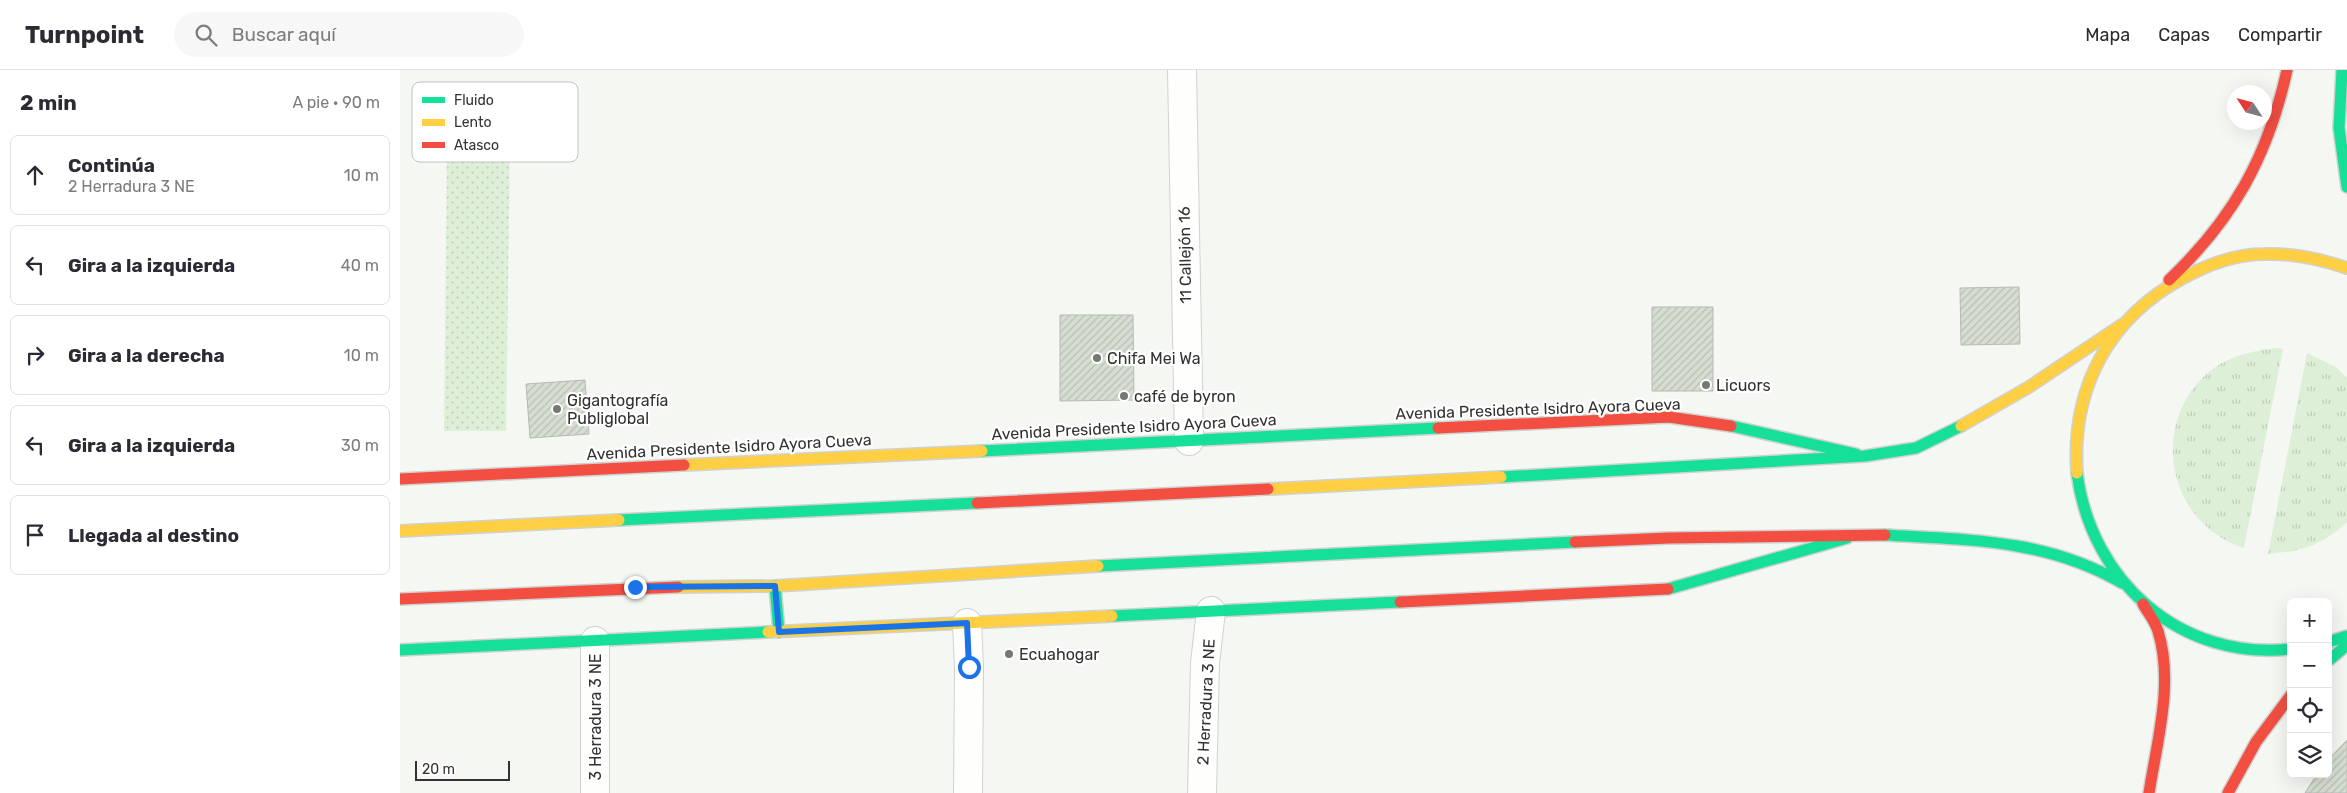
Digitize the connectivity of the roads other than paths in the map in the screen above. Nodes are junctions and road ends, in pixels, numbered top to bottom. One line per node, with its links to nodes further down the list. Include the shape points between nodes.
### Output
1 (1182, 70): 8 (street, 11 Callejón 16)
2 (2287, 70): 6 (main road, via 2267,144 2247,186 2223,224 2196,256)
3 (2342, 70): 4 (main road, via 2338,104 2339,146)
4 (2347, 187)
5 (2347, 268): 6 (main road, via 2295,254 2232,258 2177,280)
6 (2147, 300): 7 (main road)
7 (2123, 324): 9 (main road, Avenida Presidente Isidro Ayora Cueva, via 2029,387 1962,426 1916,448); 13 (main road, via 2087,383 2075,449 2078,486 2086,520 2100,551)
8 (1189, 441): 9 (main road, Avenida Presidente Isidro Ayora Cueva, via 1669,417 1748,428); 10 (main road, Avenida Presidente Isidro Ayora Cueva)
9 (1865, 456): 11 (main road, Avenida Presidente Isidro Ayora Cueva, via 1669,469)
10 (400, 479)
11 (400, 531)
12 (1861, 534): 13 (main road, via 1991,541 2058,554 2094,567); 14 (main road, via 1670,538 1220,559); 17 (main road, via 1671,589)
13 (2122, 583): 16 (main road)
14 (775, 586): 15 (main road, via 635,587); 19 (main road)
15 (400, 599)
16 (2143, 604): 25 (main road, via 2202,640 2269,653); 31 (main road, via 2158,629 2164,659)
17 (1211, 611): 18 (main road); 30 (street, 2 Herradura 3 NE, via 1205,663)
18 (967, 623): 19 (main road); 29 (street)
19 (779, 632): 21 (main road)
20 (2347, 636): 22 (main road)
21 (595, 641): 24 (main road); 28 (street, 3 Herradura 3 NE)
22 (2332, 641)
23 (2347, 645): 26 (main road)
24 (400, 650)
25 (2287, 651)
26 (2332, 658)
27 (2287, 700): 32 (main road, via 2251,748)
28 (595, 793)
29 (968, 793)
30 (1202, 793)
31 (2149, 793)
32 (2228, 793)

